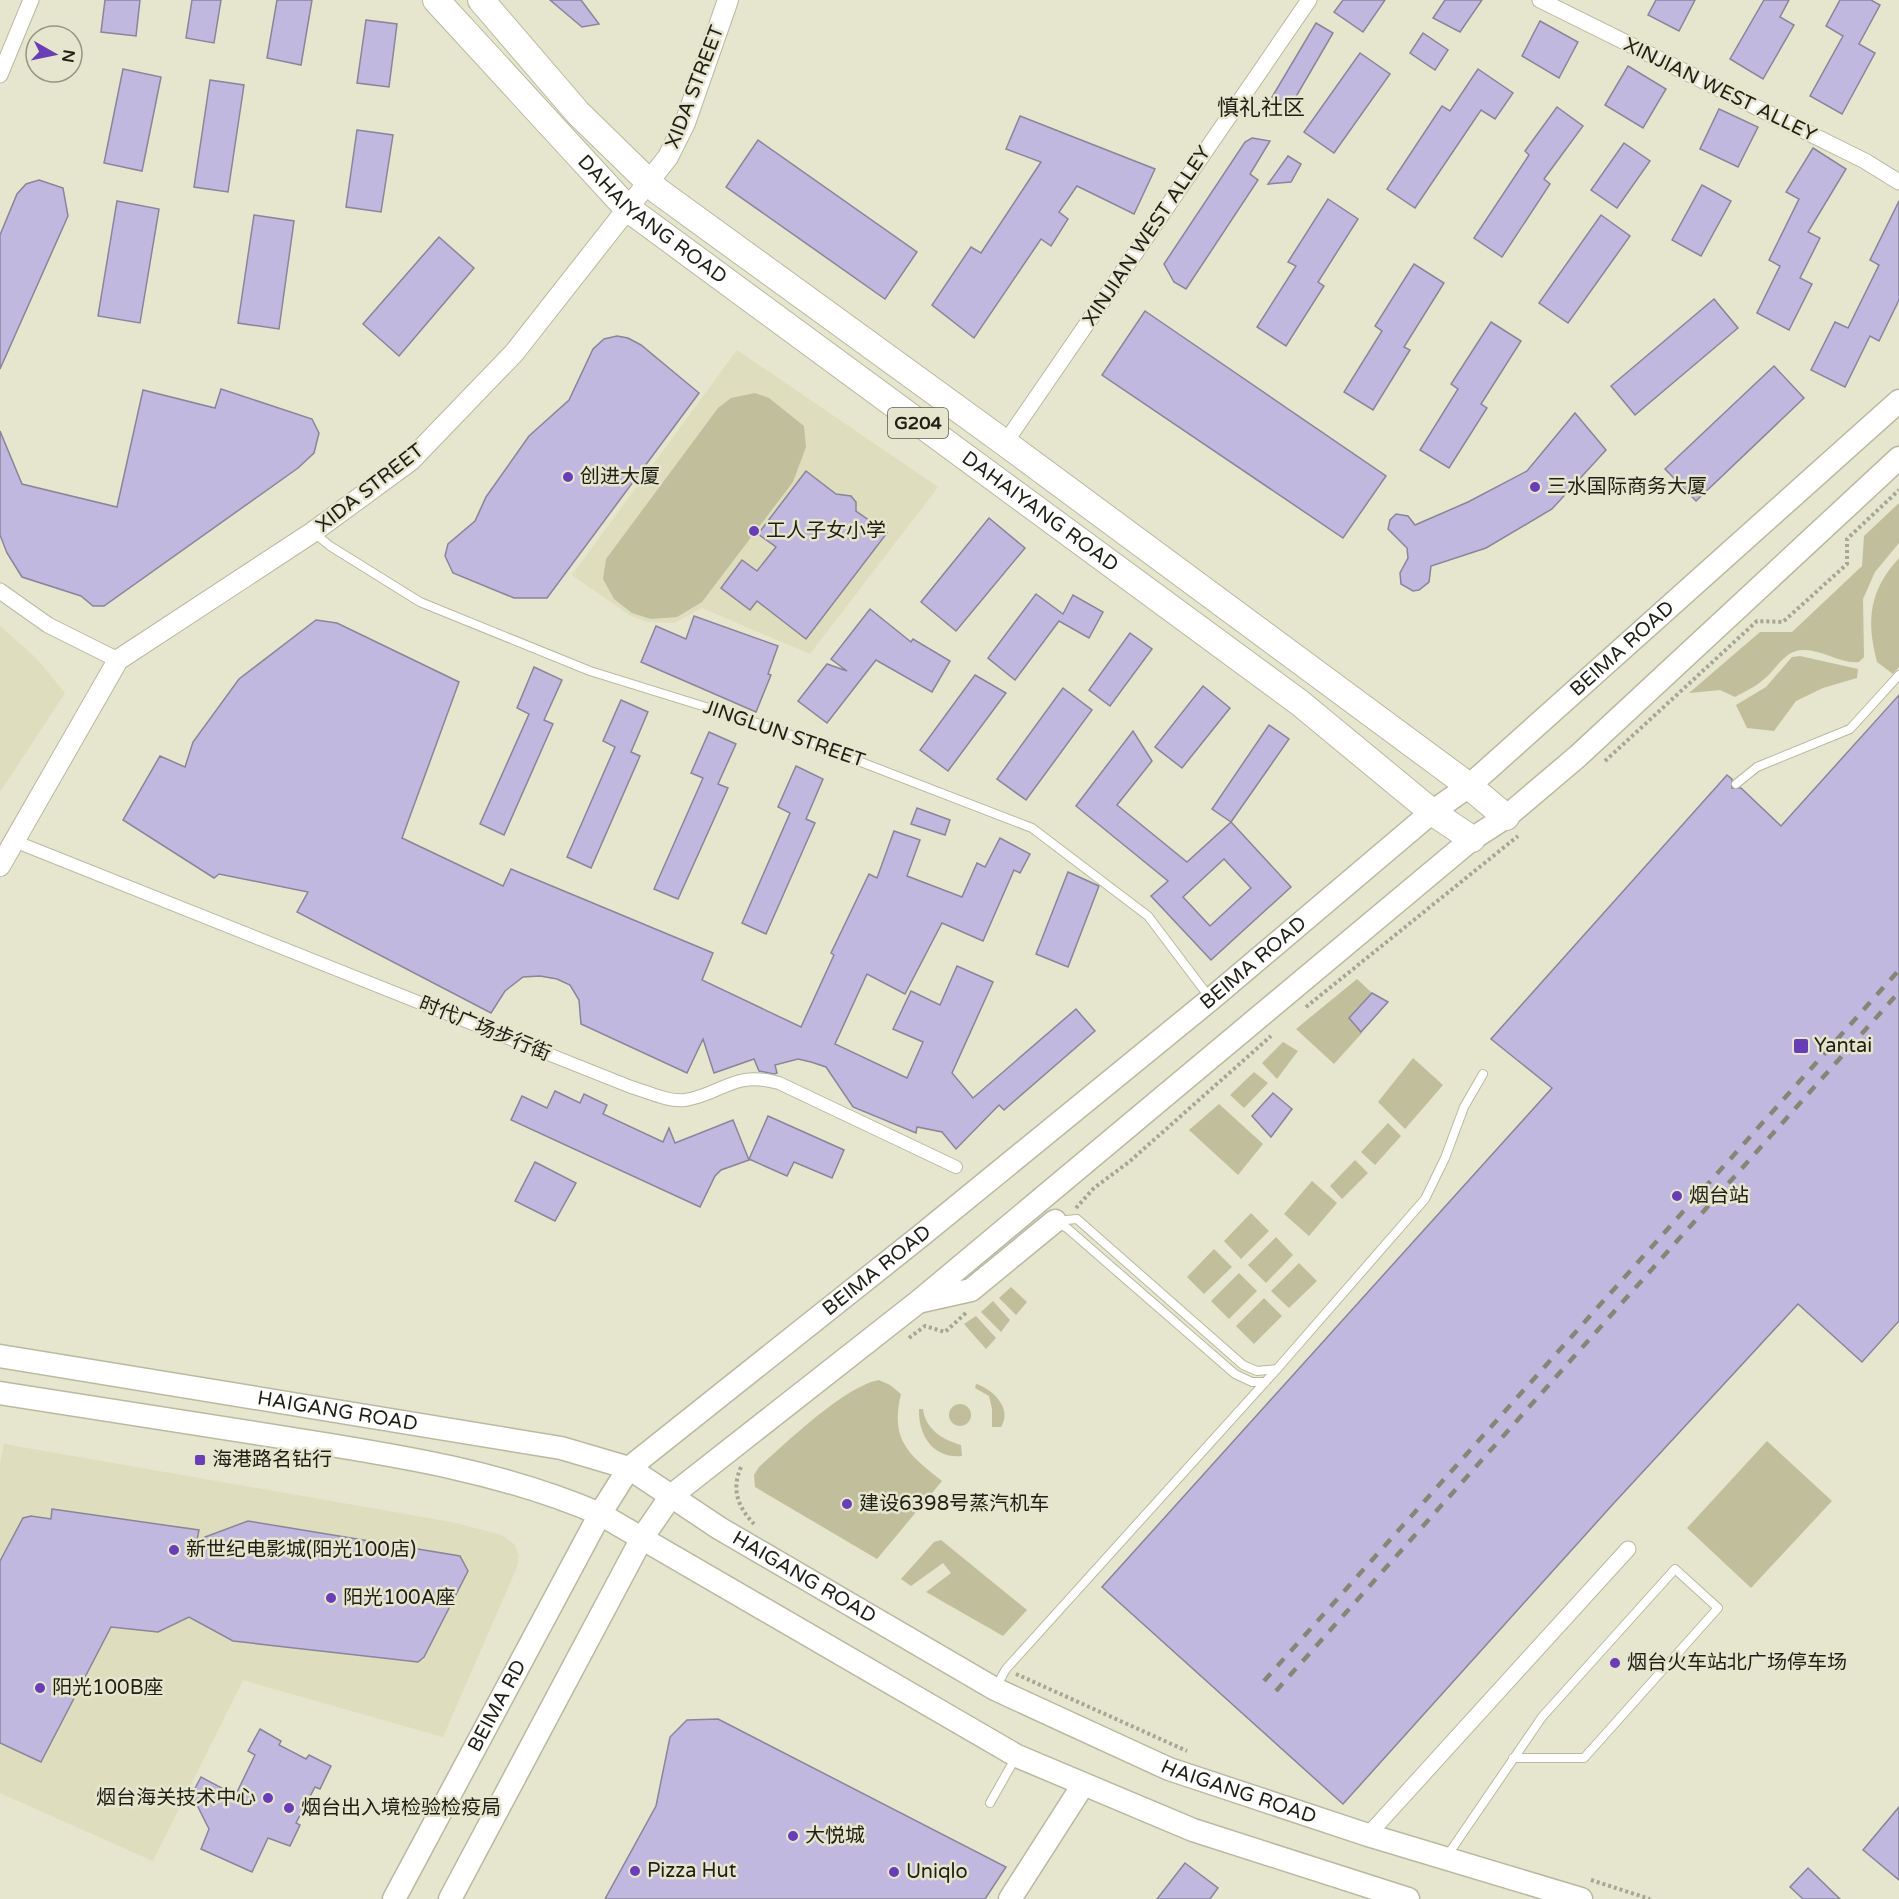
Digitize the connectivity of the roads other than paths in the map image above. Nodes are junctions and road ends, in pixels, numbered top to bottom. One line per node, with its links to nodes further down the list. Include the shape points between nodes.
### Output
1 (31, 0): 7 (street)
2 (436, 0): 10 (highway, DAHAIYANG ROAD / G204)
3 (481, 0): 8 (highway, DAHAIYANG ROAD / G204, via 578,113)
4 (728, 0): 8 (street, XIDA STREET, via 685,123 668,157)
5 (1309, 0): 12 (street, XINJIAN WEST ALLEY)
6 (1540, 0): 9 (street, XINJIAN WEST ALLEY, via 1865,161)
7 (0, 75)
8 (647, 182): 10 (street, XIDA STREET); 12 (highway, DAHAIYANG ROAD / G204)
9 (1899, 182)
10 (627, 208): 14 (street, XIDA STREET, via 514,353 418,453); 20 (highway, DAHAIYANG ROAD / G204, via 1300,703)
11 (1899, 401): 19 (main road, BEIMA ROAD)
12 (1005, 443): 19 (highway, DAHAIYANG ROAD / G204)
13 (1899, 458): 21 (main road, via 1578,756)
14 (313, 532): 16 (street, XIDA STREET); 25 (lane, JINGLUN STREET, via 420,602 590,671 770,727 1032,828 1148,916)
15 (0, 591): 16 (street, via 48,625)
16 (118, 660): 23 (street, XIDA STREET)
17 (1899, 675): 18 (lane, via 1850,729 1757,767)
18 (1736, 784)
19 (1469, 786): 20 (main road, BEIMA ROAD); 21 (highway, DAHAIYANG ROAD)
20 (1432, 812): 22 (highway, DAHAIYANG ROAD); 25 (main road, BEIMA ROAD)
21 (1513, 825): 22 (main road)
22 (1472, 839): 29 (main road)
23 (14, 841): 24 (street, XIDA STREET); 27 (street, 时代广场步行街, via 631,1087 668,1099 685,1100 748,1078 762,1078)
24 (0, 866)
25 (1210, 999): 34 (main road, BEIMA ROAD)
26 (1483, 1074): 31 (lane, via 1464,1107 1425,1200)
27 (956, 1167)
28 (1063, 1217): 29 (main road, via 971,1290); 31 (lane, via 1077,1219 1243,1365 1257,1371); 32 (lane, via 1067,1228 1235,1374 1252,1382)
29 (918, 1302): 35 (main road)
30 (0, 1356): 34 (main road, HAIGANG ROAD, via 561,1448)
31 (1278, 1369): 32 (lane)
32 (1265, 1382): 39 (lane)
33 (0, 1393): 36 (main road, HAIGANG ROAD, via 409,1458 511,1481)
34 (629, 1468): 35 (main road, HAIGANG ROAD); 36 (main road, BEIMA ROAD)
35 (671, 1496): 37 (main road); 39 (main road, HAIGANG ROAD, via 719,1528)
36 (600, 1514): 37 (main road, HAIGANG ROAD); 47 (main road, BEIMA RD)
37 (642, 1538): 40 (main road, HAIGANG ROAD); 48 (main road)
38 (1628, 1549): 44 (street)
39 (1000, 1679): 44 (main road, HAIGANG ROAD, via 1169,1769)
40 (1017, 1756): 42 (main road, HAIGANG ROAD); 43 (lane)
41 (1513, 1758): 41 (lane, via 1584,1758 1718,1608 1675,1569 1542,1717); 45 (lane)
42 (1083, 1785): 49 (main road); 50 (main road, HAIGANG ROAD, via 1193,1830)
43 (990, 1803)
44 (1368, 1835): 45 (main road, HAIGANG ROAD)
45 (1445, 1858): 46 (main road, HAIGANG ROAD)
46 (1583, 1889)
47 (394, 1899)
48 (450, 1899)
49 (1010, 1899)
50 (1408, 1899)

